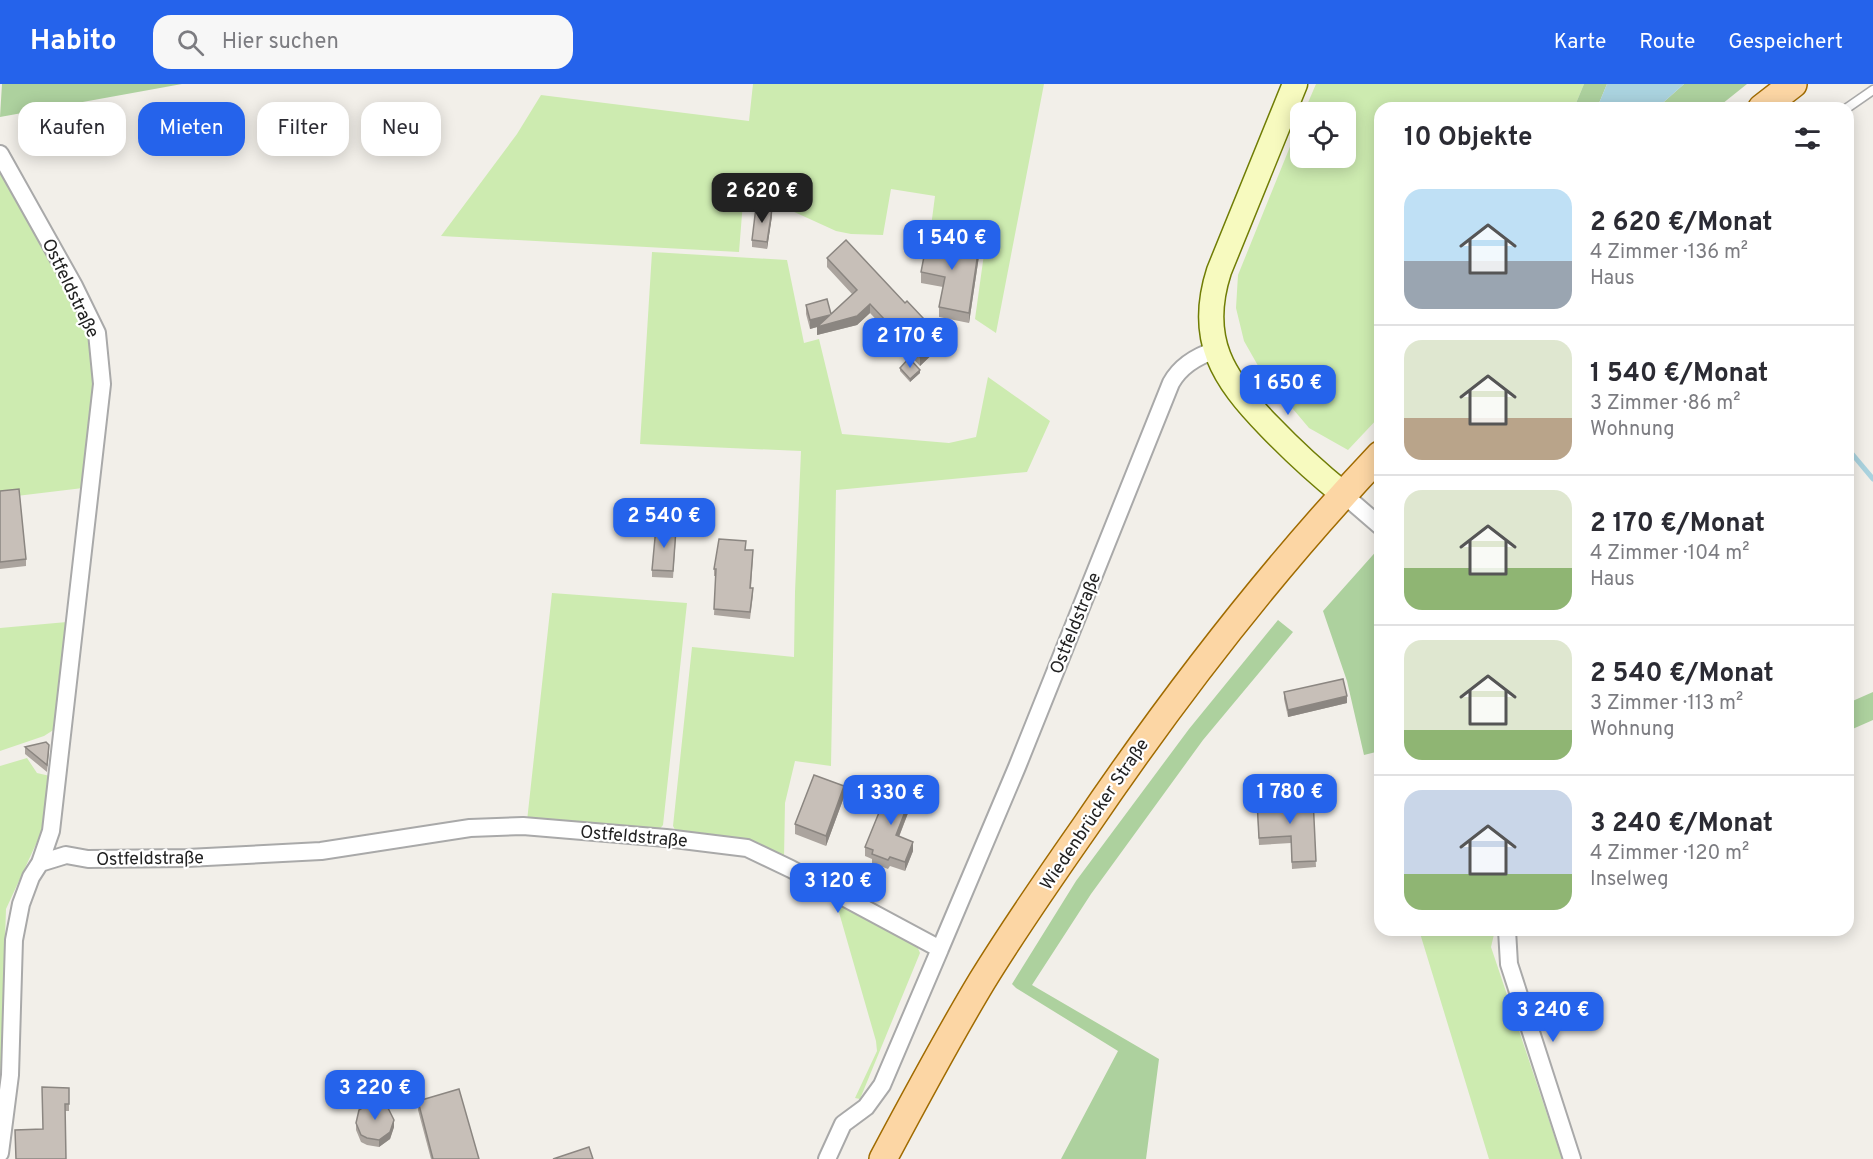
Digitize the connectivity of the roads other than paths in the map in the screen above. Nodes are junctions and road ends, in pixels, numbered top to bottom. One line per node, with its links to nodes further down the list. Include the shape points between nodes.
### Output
1 (1295, 84): 7 (main road, via 1215,284 1210,313)
2 (1793, 84): 4 (main road)
3 (1873, 90): 5 (lane)
4 (1770, 102)
5 (1854, 103)
6 (0, 154): 11 (street, Ostfeldstraße, via 97,333 102,384)
7 (1216, 350): 9 (main road, via 1227,376 1248,405); 15 (street, Ostfeldstraße, via 1184,366 1171,383)
8 (1374, 461): 9 (main road, Wiedenbrücker Straße)
9 (1343, 494): 10 (street); 18 (main road, Wiedenbrücker Straße, via 1148,735 983,981)
10 (1374, 521)
11 (51, 831): 12 (street); 13 (street, Ostfeldstraße)
12 (66, 855): 13 (street); 15 (street, Ostfeldstraße, via 88,859 187,858 321,851 500,826 666,838 747,848)
13 (40, 863): 16 (street, Ostfeldstraße, via 21,904 14,940 10,1076)
14 (1507, 936): 19 (street, via 1509,964)
15 (940, 949): 17 (street, Ostfeldstraße, via 882,1085 866,1107 843,1124)
16 (0, 1154)
17 (827, 1159)
18 (883, 1159)
19 (1572, 1159)

